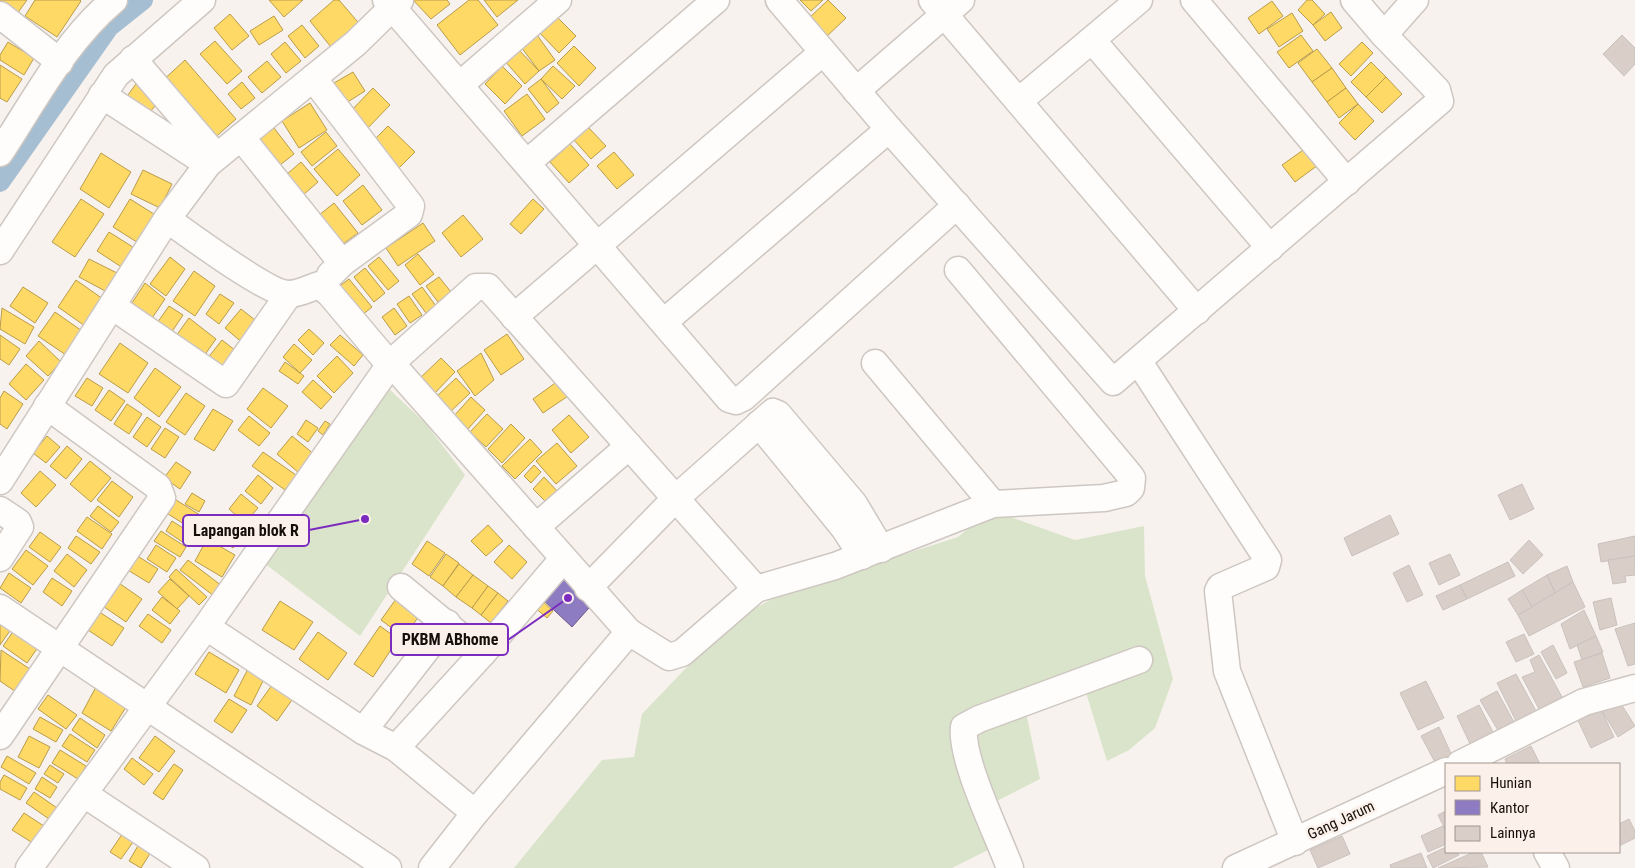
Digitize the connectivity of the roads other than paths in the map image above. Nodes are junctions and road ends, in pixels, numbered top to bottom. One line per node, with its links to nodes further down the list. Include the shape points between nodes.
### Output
1 (202, 0): 16 (street)
2 (558, 0): 19 (street)
3 (716, 0): 27 (street)
4 (779, 0): 15 (street)
5 (1139, 0): 14 (street)
6 (1194, 0): 28 (street)
7 (1354, 0): 13 (street)
8 (1414, 0): 13 (street)
9 (393, 2): 18 (street, via 356,43); 19 (street)
10 (109, 3): 17 (street)
11 (946, 5): 20 (street); 22 (street)
12 (0, 15): 17 (street)
13 (1384, 35): 28 (street, via 1437,90 1440,100)
14 (1092, 40): 22 (street); 32 (street)
15 (823, 52): 20 (street); 31 (street)
16 (132, 59): 21 (street); 26 (street)
17 (60, 62): 25 (street)
18 (313, 78): 24 (street); 34 (street, via 411,206 409,214)
19 (461, 84): 27 (street)
20 (856, 91): 23 (street)
21 (102, 95): 26 (street); 33 (street)
22 (1019, 101): 39 (street)
23 (889, 129): 29 (street); 41 (street)
24 (241, 137): 26 (street); 34 (street)
25 (0, 153)
26 (212, 160): 30 (street)
27 (528, 162): 31 (street)
28 (1347, 182): 32 (street)
29 (957, 205): 41 (street, via 736,401 729,398); 43 (street, via 1113,382)
30 (167, 220): 37 (street, via 248,275); 38 (street)
31 (598, 245): 40 (street); 41 (street)
32 (1270, 248): 39 (street)
33 (0, 251)
34 (342, 263): 36 (street)
35 (958, 270): 49 (street, via 1124,468 1133,483 1126,493 1115,497)
36 (319, 285): 37 (street); 44 (street)
37 (289, 294): 38 (street, via 226,384)
38 (112, 306): 45 (street)
39 (1197, 311): 43 (street)
40 (514, 317): 44 (street, via 488,287 476,287); 46 (street)
41 (664, 322)
42 (875, 362): 49 (street)
43 (1138, 362): 74 (street, via 1268,560 1266,567 1218,590 1227,671)
44 (391, 363): 51 (street); 66 (street)
45 (47, 406): 47 (street); 62 (street, via 158,487 162,498)
46 (629, 446): 48 (street); 51 (street)
47 (0, 481)
48 (676, 498): 52 (street, via 758,424 771,414 778,414 854,504); 56 (street); 57 (street)
49 (993, 504): 52 (street)
50 (0, 510): 53 (street, via 18,522 20,527)
51 (536, 527): 54 (street)
52 (872, 553): 57 (street)
53 (0, 558)
54 (563, 559): 56 (street); 63 (street)
55 (401, 587): 59 (street)
56 (588, 588): 61 (street)
57 (756, 589): 61 (street, via 675,656 662,654)
58 (0, 608): 62 (street)
59 (447, 623): 63 (street); 67 (street)
60 (214, 632): 67 (street)
61 (629, 632): 73 (street)
62 (59, 647): 66 (street); 68 (street)
63 (482, 654): 69 (street)
64 (1139, 660): 80 (street, via 964,727 968,761)
65 (1635, 688): 70 (street, via 1584,702)
66 (147, 708): 72 (street); 78 (street)
67 (362, 731): 69 (street)
68 (0, 736)
69 (396, 748): 73 (street)
70 (1474, 761)
71 (1445, 771): 74 (street, Gang Jarum)
72 (84, 794): 76 (street); 77 (street)
73 (475, 814): 79 (street)
74 (1295, 842): 81 (street, Gang Jarum)
75 (1548, 853): 82 (street)
76 (29, 868)
77 (196, 868)
78 (388, 868)
79 (432, 868)
80 (1010, 868)
81 (1236, 868)
82 (1556, 868)

